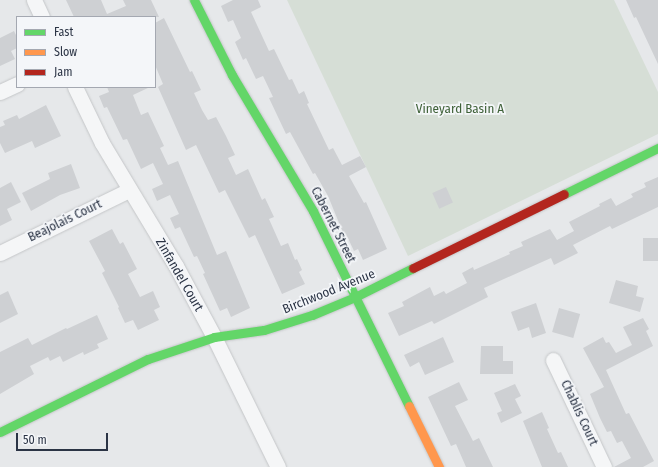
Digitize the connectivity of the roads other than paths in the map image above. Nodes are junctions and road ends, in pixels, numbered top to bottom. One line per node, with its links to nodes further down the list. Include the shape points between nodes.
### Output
1 (34, 0): 3 (street)
2 (194, 0): 10 (street, Cabernet Street, via 232,75 313,211)
3 (42, 16)
4 (16, 84): 6 (street)
5 (75, 88): 8 (street, Zinfandel Court, via 102,143)
6 (0, 92)
7 (658, 148): 10 (street, Birchwood Avenue)
8 (129, 190): 9 (street, Beajolais Court); 11 (street, Zinfandel Court, via 176,266)
9 (0, 253)
10 (355, 297): 11 (street, Birchwood Avenue, via 312,315 264,330); 15 (street, Cabernet Street)
11 (214, 337): 13 (street, Birchwood Avenue, via 124,369); 14 (street, Zinfandel Court)
12 (553, 360): 16 (street, Chablis Court)
13 (0, 432)
14 (278, 467)
15 (439, 467)
16 (604, 467)

